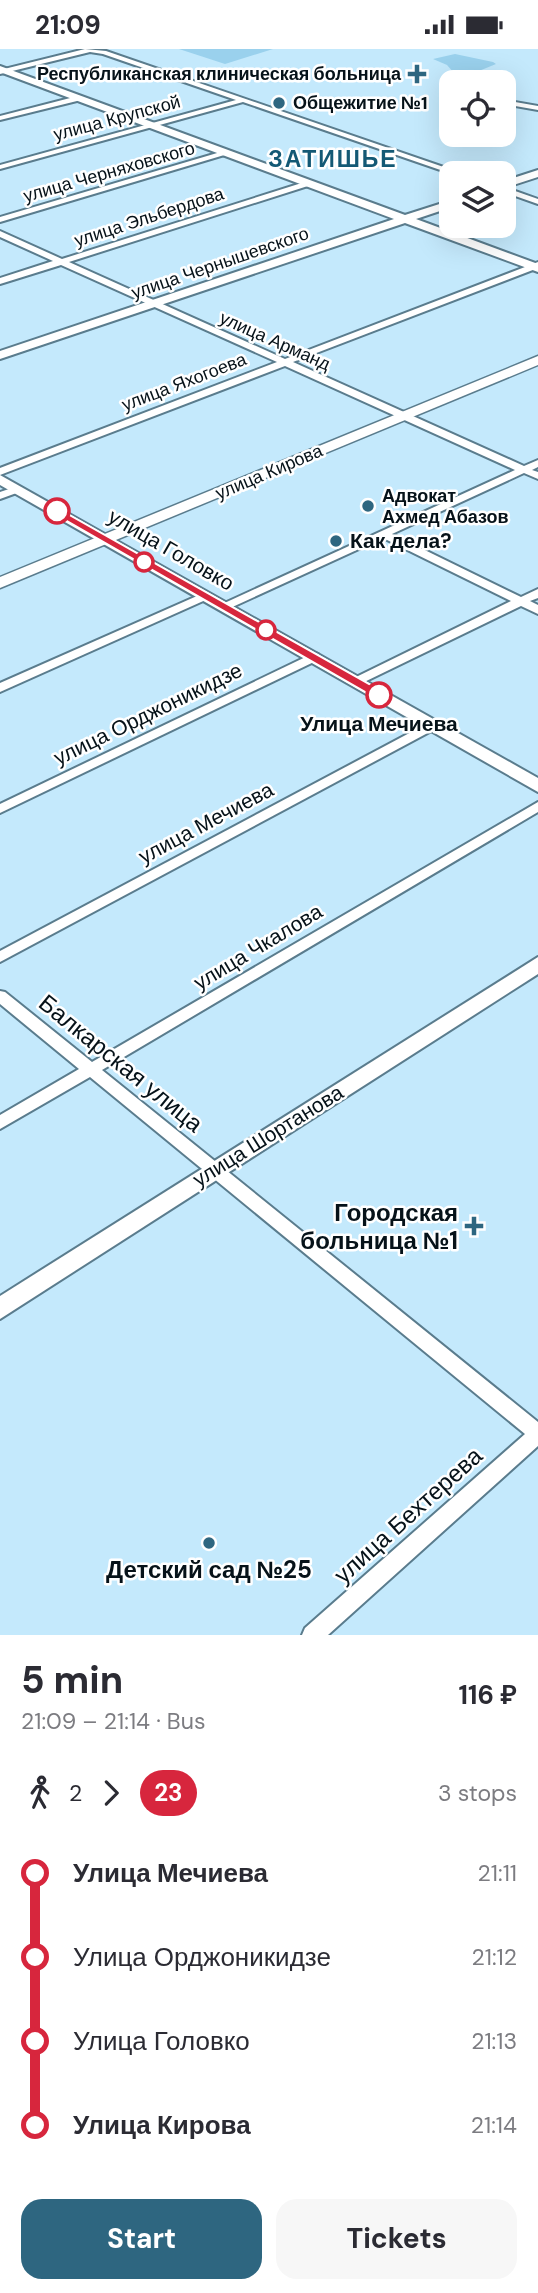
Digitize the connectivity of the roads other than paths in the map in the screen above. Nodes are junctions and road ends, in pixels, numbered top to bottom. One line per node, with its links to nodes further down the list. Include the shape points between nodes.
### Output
1 (92, 50): 2 (street); 4 (street)
2 (2, 71): 3 (street)
3 (78, 98): 7 (street); 8 (street)
4 (243, 100): 8 (street, улица Крупской); 11 (street)
5 (516, 104): 6 (street)
6 (538, 109)
7 (0, 118)
8 (151, 125): 9 (street); 10 (street, улица Крупской)
9 (227, 153): 14 (street); 19 (street, улица Черняховского)
10 (0, 167)
11 (439, 167)
12 (538, 173): 13 (street)
13 (516, 182)
14 (308, 183): 18 (street); 21 (street, улица Эльбердова)
15 (516, 192): 16 (street)
16 (538, 202)
17 (439, 207): 18 (street, улица Чернышевского)
18 (405, 219): 22 (street); 24 (street, улица Чернышевского)
19 (0, 220)
20 (0, 234): 21 (street, улица Арманд)
21 (61, 261): 23 (street, улица Эльбердова); 24 (street, улица Арманд)
22 (536, 267): 27 (street, улица Яхогоева)
23 (0, 281)
24 (154, 304): 25 (street, улица Чернышевского); 27 (street, улица Арманд)
25 (0, 355)
26 (538, 360): 28 (main road, улица Кирова)
27 (284, 362): 28 (street, улица Арманд); 31 (street, улица Яхогоева)
28 (402, 416): 30 (street, улица Арманд); 37 (main road, улица Кирова)
29 (538, 463): 30 (street)
30 (524, 470): 32 (street, улица Арманд); 36 (street)
31 (0, 472)
32 (538, 476)
33 (0, 479): 34 (street, улица Головко)
34 (18, 489): 35 (street); 37 (street, улица Головко)
35 (0, 496)
36 (384, 534): 41 (street); 42 (street)
37 (106, 540): 38 (main road, улица Кирова); 40 (street, улица Головко)
38 (0, 583)
39 (538, 593): 41 (street)
40 (206, 596): 42 (street, улица Головко); 46 (street)
41 (521, 601): 43 (street); 45 (street)
42 (224, 606): 44 (street, улица Головко)
43 (538, 610)
44 (314, 657): 45 (street, улица Головко); 50 (street, улица Орджоникидзе)
45 (356, 682): 47 (street, улица Головко)
46 (0, 688)
47 (432, 725): 48 (street, улица Головко); 51 (street, улица Мечиева)
48 (538, 786)
49 (538, 806): 54 (street, улица Чкалова)
50 (0, 809)
51 (0, 957)
52 (538, 964): 56 (street, улица Шортанова)
53 (0, 996): 54 (street, Балкарская улица)
54 (90, 1070): 55 (street, улица Чкалова); 56 (street, Балкарская улица)
55 (0, 1123)
56 (214, 1170): 57 (street, улица Шортанова); 58 (street, Балкарская улица)
57 (1, 1307)
58 (538, 1434): 59 (street, улица Бехтерева)
59 (313, 1635)

